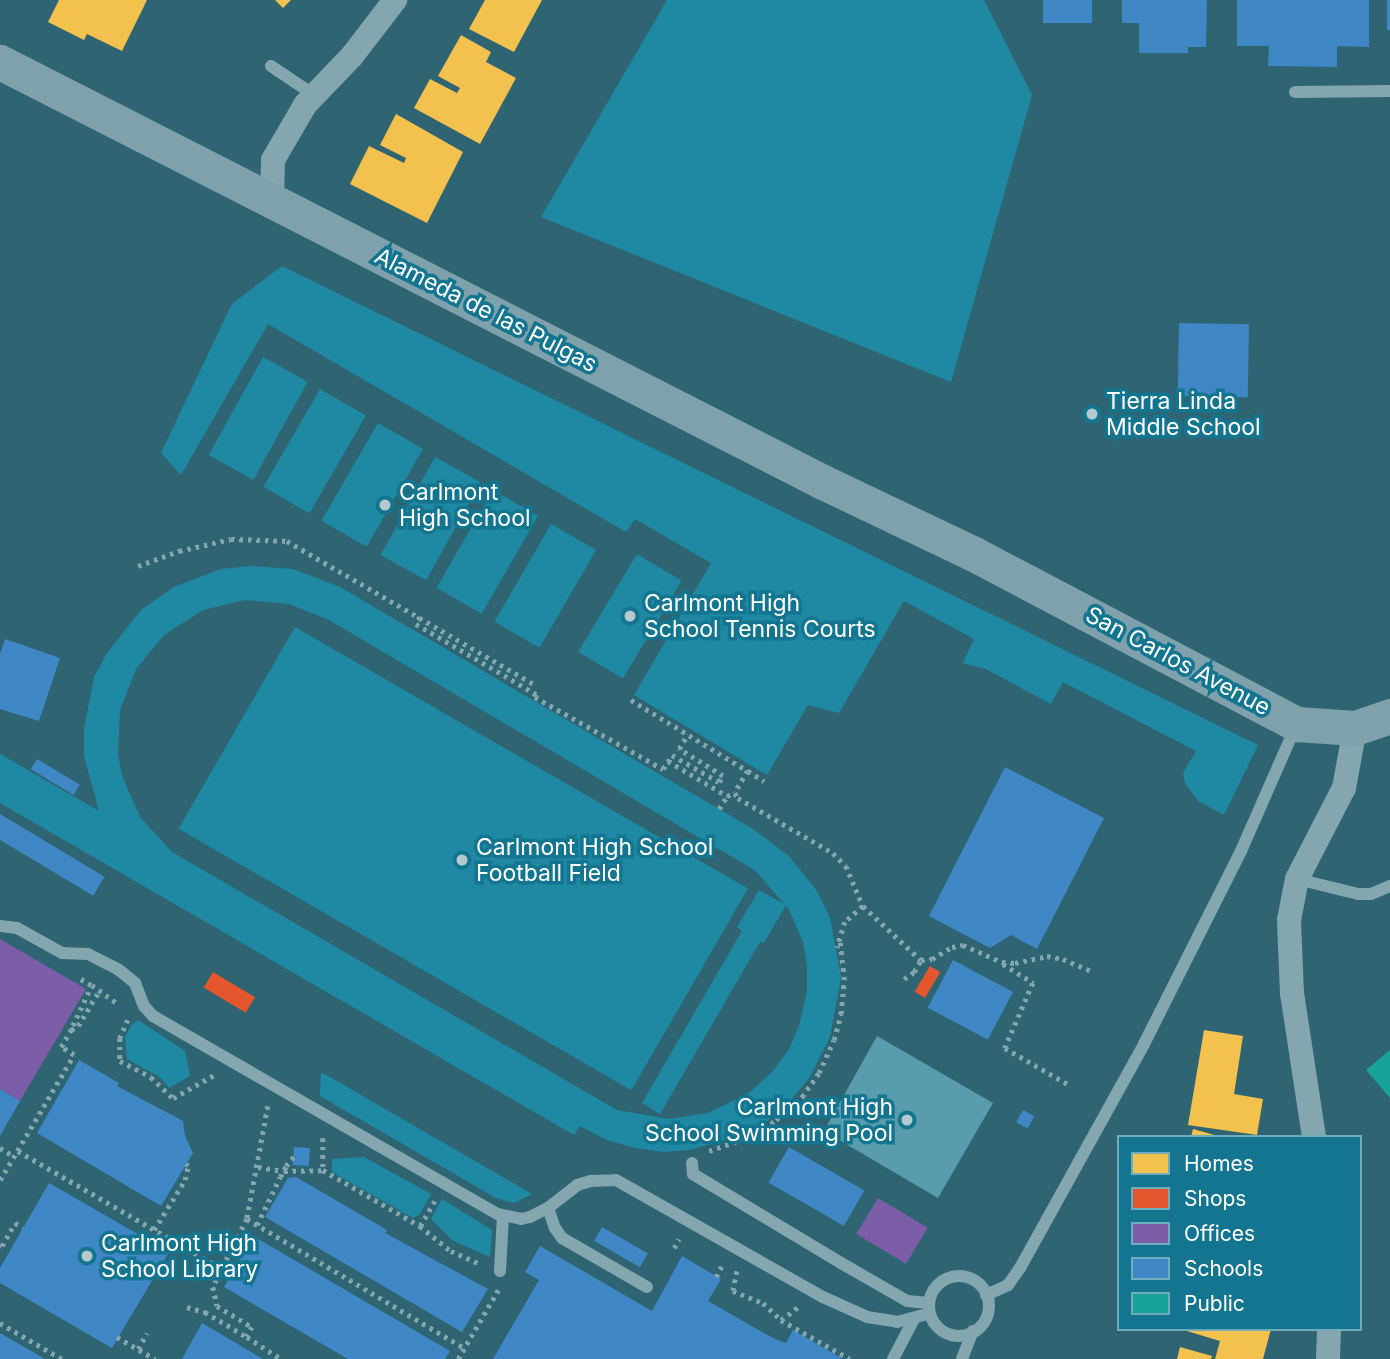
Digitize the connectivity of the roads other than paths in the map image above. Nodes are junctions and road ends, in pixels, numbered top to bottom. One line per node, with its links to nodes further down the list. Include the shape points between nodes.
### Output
1 (395, 0): 6 (street, via 352,56)
2 (0, 62): 7 (main road, Alameda de las Pulgas)
3 (271, 66): 6 (lane)
4 (1295, 92): 5 (lane)
5 (1390, 92)
6 (314, 95): 7 (street, via 273,160)
7 (272, 201): 8 (main road, Alameda de las Pulgas, via 823,482)
8 (974, 554): 10 (main road, San Carlos Avenue)
9 (1390, 716): 11 (main road, San Carlos Avenue)
10 (1297, 724): 11 (main road, San Carlos Avenue); 21 (lane, via 1241,851 1144,1044 1020,1268 1009,1284)
11 (1355, 728): 12 (street, via 1345,788)
12 (1297, 879): 13 (lane, via 1358,894); 15 (street, via 1289,920 1289,960)
13 (1390, 886)
14 (0, 926): 18 (lane, via 17,928 62,953 84,953 99,959 132,980 153,1016)
15 (1314, 1135)
16 (692, 1163): 22 (lane, via 693,1174 907,1301)
17 (548, 1208): 18 (lane, via 521,1219); 20 (lane, via 562,1238); 23 (lane, via 584,1183 622,1182 834,1302 879,1320)
18 (503, 1216): 19 (lane)
19 (500, 1271)
20 (647, 1287)
21 (986, 1294): 22 (lane, via 972,1279 951,1277 935,1287); 24 (lane, via 988,1313)
22 (929, 1308): 23 (lane); 24 (lane, via 933,1322 948,1334)
23 (914, 1319): 26 (lane)
24 (973, 1331): 27 (lane)
25 (1329, 1331): 28 (street)
26 (892, 1359)
27 (962, 1359)
28 (1328, 1359)

